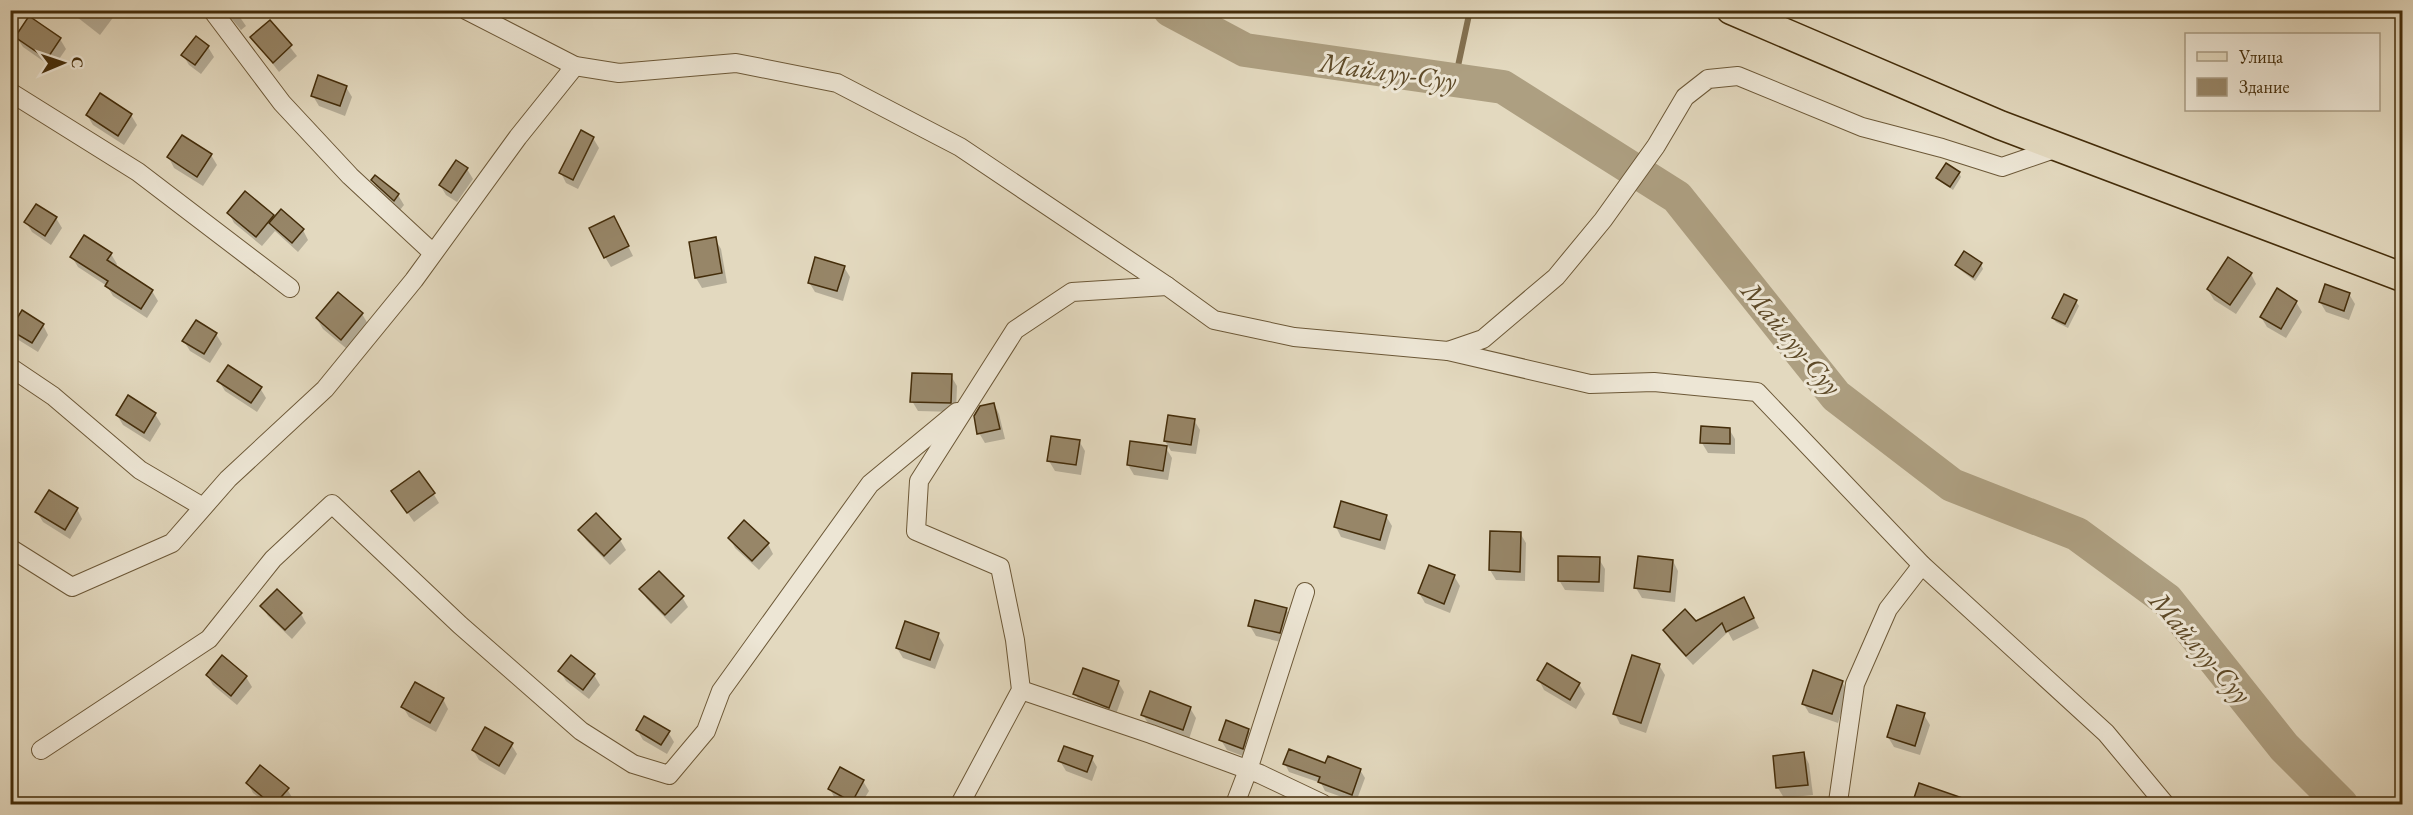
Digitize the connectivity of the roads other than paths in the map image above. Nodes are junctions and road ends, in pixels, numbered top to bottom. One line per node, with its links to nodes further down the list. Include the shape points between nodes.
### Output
1 (212, 10): 7 (street, via 282,104 350,176)
2 (466, 10): 4 (street)
3 (1741, 13): 6 (main road, via 2000,125)
4 (575, 66): 7 (street); 9 (street, via 620,73 736,63 837,83 960,147)
5 (10, 92): 10 (street, via 138,172)
6 (2061, 147): 8 (main road); 11 (street, via 2002,167 1862,127 1738,76 1708,79 1685,97 1656,146 1603,220 1556,277 1483,339)
7 (433, 253): 14 (street, via 325,389)
8 (2403, 277)
9 (1167, 286): 11 (street, via 1214,320 1294,338); 13 (street, via 1071,292 1015,330)
10 (290, 288)
11 (1448, 351): 16 (street, via 1590,384 1654,382 1757,392)
12 (10, 367): 14 (street, via 52,396 141,470)
13 (970, 401): 18 (street, via 919,481 915,531 1000,567); 19 (street, via 870,484 727,681 706,730 669,775 633,764 581,731 460,625 332,504 273,559 209,639)
14 (203, 507): 15 (street, via 172,543 72,587)
15 (10, 548)
16 (1922, 565): 24 (street, via 1888,609 1855,684); 25 (street, via 2106,733)
17 (1305, 592): 20 (street)
18 (1021, 690): 20 (street); 21 (street)
19 (41, 750)
20 (1248, 770): 22 (street); 23 (street)
21 (960, 804)
22 (1235, 804)
23 (1323, 804)
24 (1839, 804)
25 (2164, 804)

